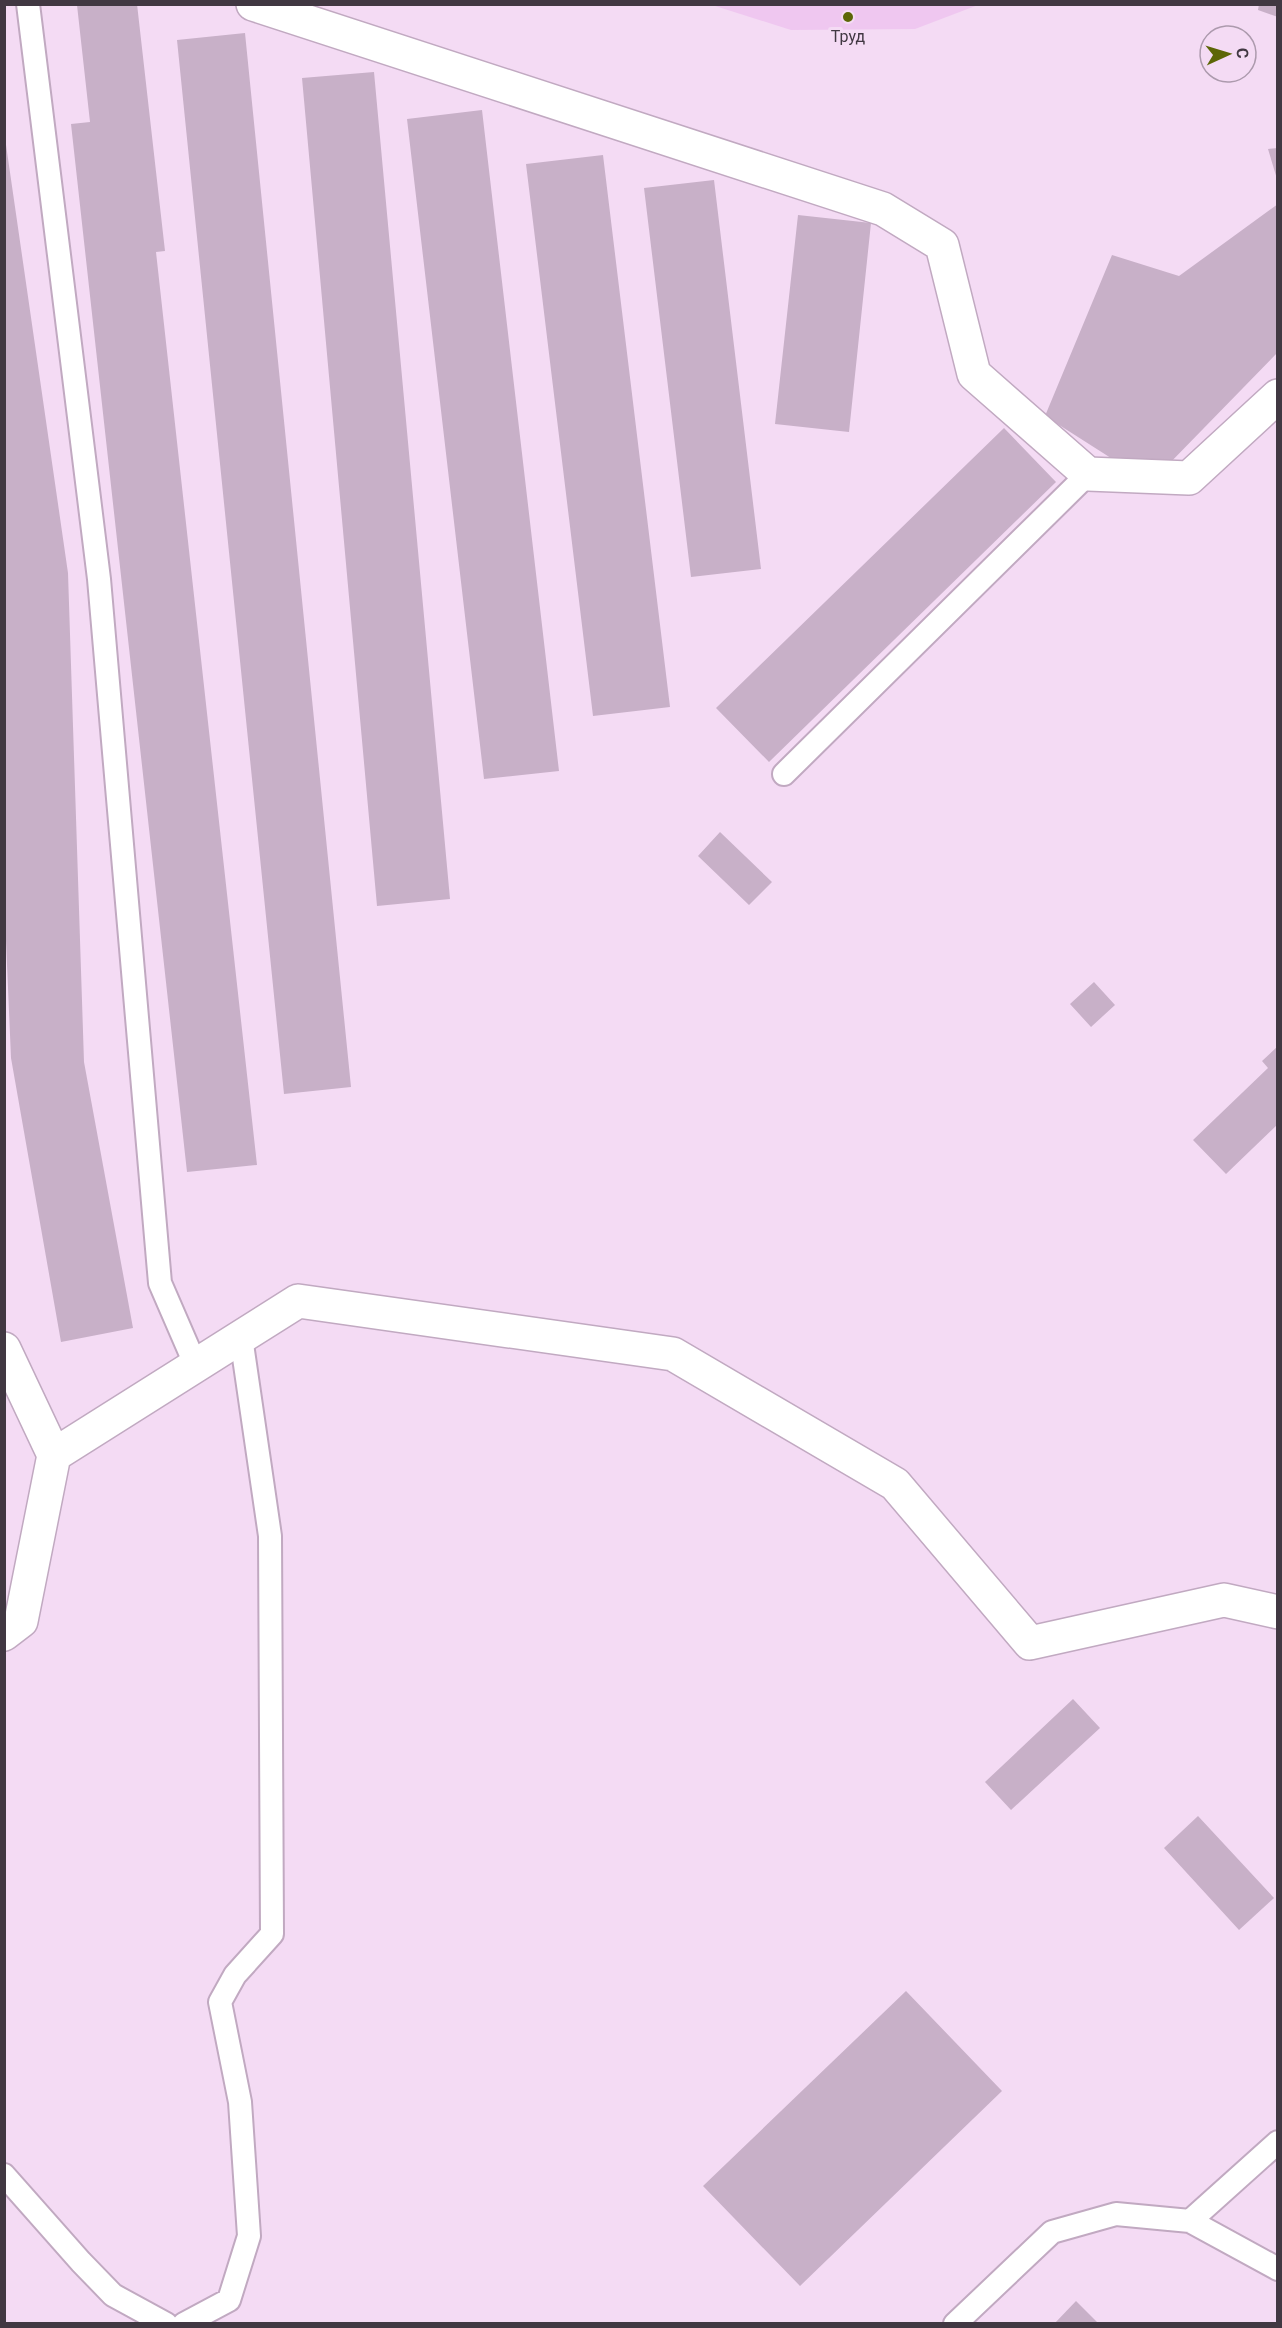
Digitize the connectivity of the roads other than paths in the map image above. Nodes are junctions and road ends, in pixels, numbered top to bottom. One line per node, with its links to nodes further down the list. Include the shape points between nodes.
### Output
1 (28, 4): 8 (lane, via 99,579 160,1283)
2 (253, 4): 4 (street, via 883,209 942,245 974,374)
3 (1278, 396): 4 (street, via 1190,478)
4 (1088, 474): 5 (lane)
5 (783, 774)
6 (242, 1337): 8 (street); 10 (street, via 298,1301 673,1354 895,1484 1030,1643 1224,1600); 17 (lane, via 270,1536 272,1934 235,1975 220,2002 240,2102 249,2236 229,2300)
7 (4, 1348): 9 (street)
8 (196, 1365): 9 (street)
9 (54, 1455): 11 (street, via 21,1621)
10 (1278, 1612)
11 (4, 1634)
12 (1278, 2142): 14 (lane)
13 (4, 2175): 16 (lane, via 113,2295)
14 (1190, 2222): 15 (lane); 18 (lane, via 1116,2214 1052,2232)
15 (1278, 2269)
16 (166, 2324)
17 (184, 2324)
18 (956, 2324)

